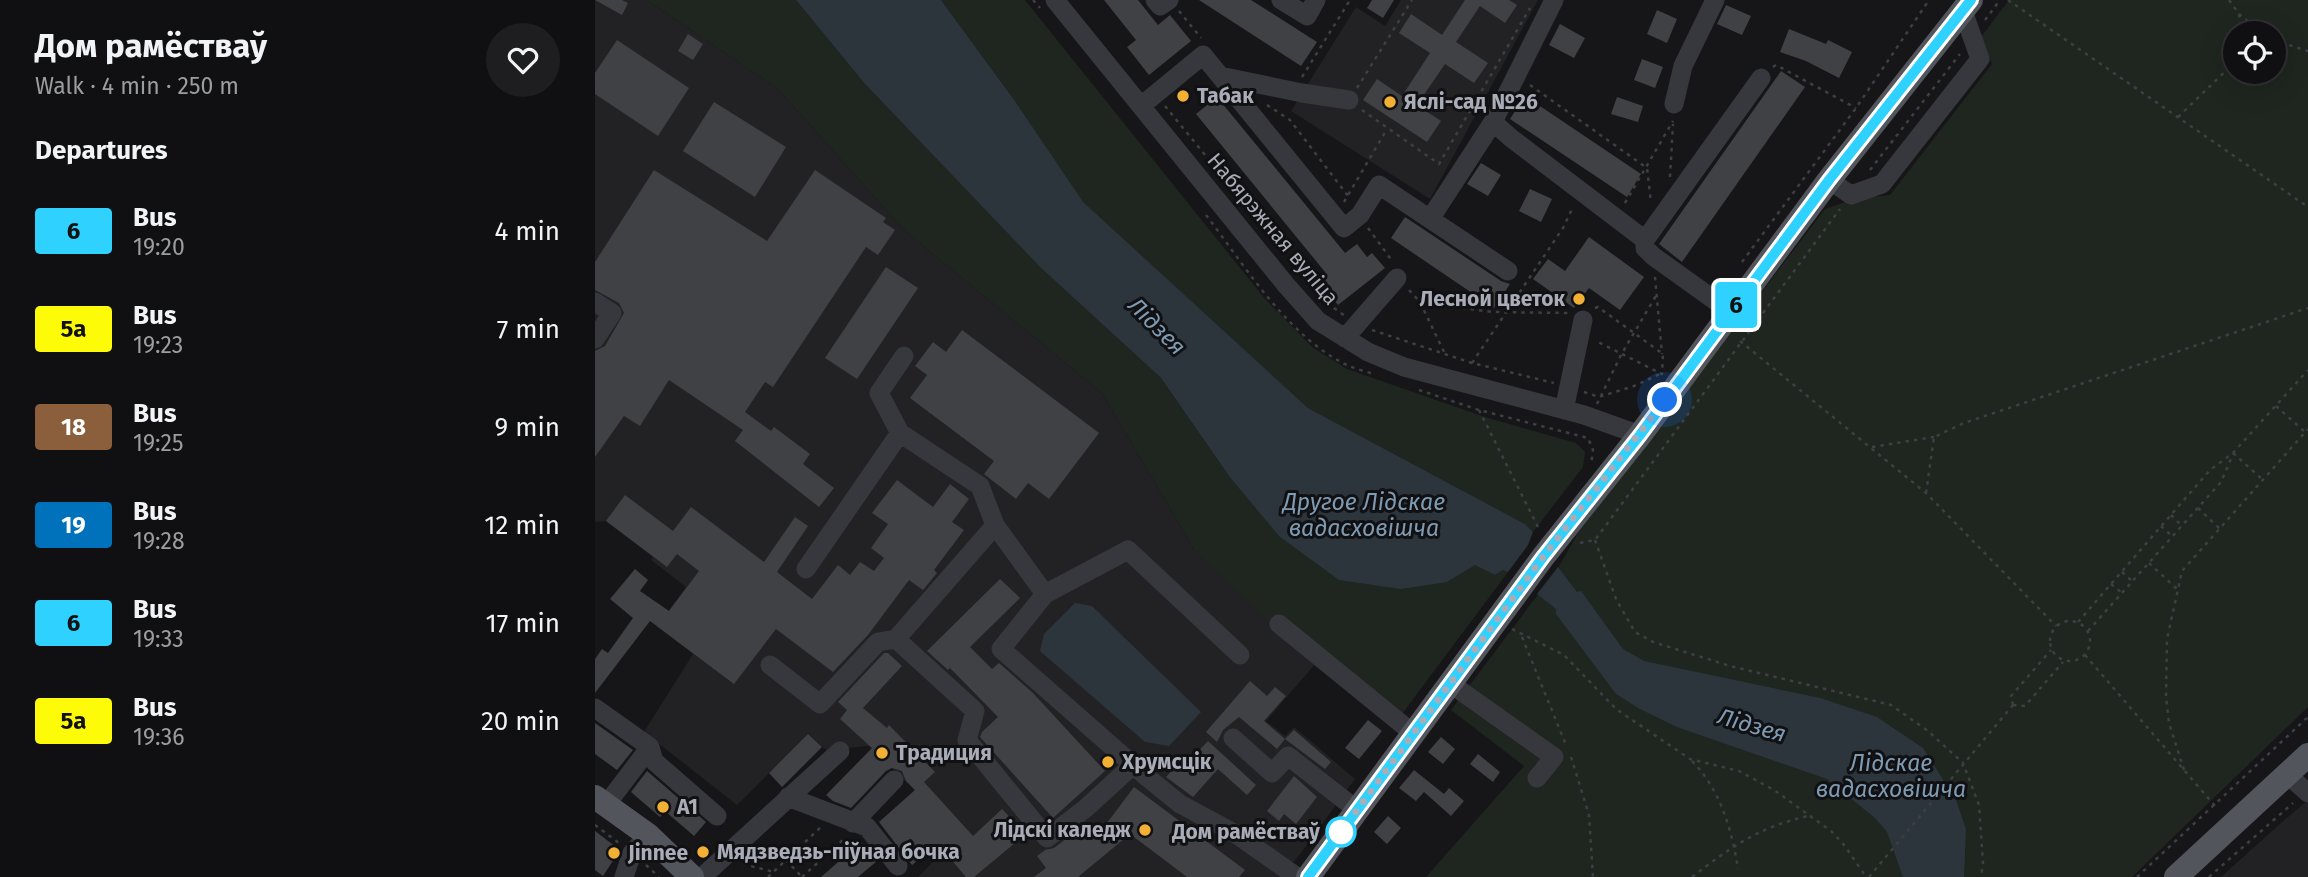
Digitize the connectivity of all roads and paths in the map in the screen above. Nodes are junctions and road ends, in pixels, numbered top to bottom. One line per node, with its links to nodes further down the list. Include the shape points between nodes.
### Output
1 (1055, 0): 28 (street, Набярэжная вуліца)
2 (1155, 0): 14 (street, via 1160,6)
3 (1281, 0): 4 (street, via 1307,16)
4 (1316, 0)
5 (1350, 0): 27 (path)
6 (1412, 0): 29 (path)
7 (1554, 0): 24 (street)
8 (1715, 0): 32 (street, via 1683,66)
9 (1930, 0): 31 (path)
10 (2000, 0): 19 (path)
11 (2008, 0): 33 (path)
12 (2229, 0): 16 (path)
13 (1534, 1): 35 (path, via 1439,164)
14 (1174, 5): 22 (path, via 1202,40)
15 (1967, 5): 19 (street); 37 (main road)
16 (2239, 13): 17 (path); 18 (path)
17 (2239, 21)
18 (2249, 21)
19 (1972, 38): 39 (path); 39 (street, via 1980,60 1882,184)
20 (2286, 44): 21 (path)
21 (2308, 51)
22 (1203, 55): 25 (street); 28 (street)
23 (2223, 74): 33 (path)
24 (1516, 75): 34 (street); 36 (path)
25 (1220, 76): 27 (street); 44 (street)
26 (1761, 78): 31 (path, via 1776,65); 42 (street)
27 (1293, 91): 29 (street)
28 (1148, 100): 57 (path); 57 (street, Набярэжная вуліца, via 1301,303 1318,321)
29 (1349, 100): 35 (path)
30 (1266, 105): 38 (path, via 1290,120)
31 (1856, 108): 37 (path)
32 (1674, 113): 36 (path); 42 (path)
33 (2178, 117): 41 (path)
34 (1493, 122): 45 (street); 46 (street)
35 (1388, 128): 38 (path)
36 (1647, 167): 45 (path); 47 (path)
37 (1820, 173): 39 (street); 55 (main road)
38 (1348, 195): 44 (path)
39 (1851, 195): 60 (path)
40 (1573, 206): 54 (path)
41 (2308, 207)
42 (1668, 208): 47 (street)
43 (1360, 215): 44 (street, via 1344,228); 46 (street, via 1379,185); 49 (path, via 1397,268)
44 (1336, 217)
45 (1616, 217): 47 (street)
46 (1430, 219): 48 (street)
47 (1651, 241): 50 (path); 55 (street)
48 (1508, 271)
49 (1397, 278): 52 (path); 57 (street)
50 (1657, 294): 58 (path); 62 (path)
51 (595, 302): 59 (street, via 612,313)
52 (1420, 302): 54 (path); 61 (path)
53 (2308, 309): 74 (path, via 1964,423)
54 (1508, 311): 56 (path); 65 (path)
55 (1731, 312): 73 (main road)
56 (1584, 318): 58 (path); 63 (path); 67 (street)
57 (1351, 331): 61 (path); 70 (street, Набярэжная вуліца, via 1368,352 1404,367)
58 (1634, 333): 62 (path); 63 (path)
59 (595, 340)
60 (1740, 341): 75 (path); 86 (path)
61 (1445, 354): 65 (path)
62 (1663, 354): 63 (path, via 1662,373)
63 (1622, 355): 67 (path, via 1599,397)
64 (904, 356): 72 (street, via 879,393)
65 (1472, 363): 67 (path)
66 (2308, 370): 68 (path)
67 (1569, 387): 70 (street)
68 (2276, 406): 71 (path); 76 (path)
69 (1479, 410): 88 (path)
70 (1564, 410): 73 (street, Набярэжная вуліца)
71 (2307, 430): 77 (path)
72 (900, 433): 90 (street); 96 (street, via 980,486 995,525)
73 (1640, 435): 88 (main road)
74 (1934, 437): 75 (path); 78 (path)
75 (1871, 447): 78 (path)
76 (2233, 453): 77 (path); 79 (path, via 2221,482); 80 (path, via 2210,470)
77 (2263, 479): 83 (path)
78 (1926, 493): 100 (path)
79 (2198, 508): 82 (path); 83 (path)
80 (2171, 515): 81 (path); 82 (path)
81 (2161, 526): 85 (path); 91 (path)
82 (2182, 526): 85 (path)
83 (2220, 529): 94 (path, via 2182,572)
84 (991, 530): 102 (street)
85 (2172, 537): 89 (path)
86 (1595, 540): 87 (path); 118 (path, via 1616,598 1635,632 1730,666 1891,705)
87 (1572, 544)
88 (1542, 545): 108 (main road, via 1523,584)
89 (2149, 563): 92 (path); 94 (path)
90 (806, 569)
91 (2122, 572): 92 (path); 93 (path)
92 (2133, 581): 95 (path)
93 (2111, 584): 95 (path); 97 (path)
94 (2178, 589): 120 (path, via 2167,639 2166,697)
95 (2122, 593): 101 (path)
96 (1045, 594): 104 (street, via 1128,550); 119 (street, via 1001,649)
97 (2078, 622): 100 (path); 101 (path)
98 (1279, 624): 112 (street)
99 (1506, 626): 117 (path, via 1564,655 1616,709)
100 (2056, 626): 103 (path, via 2050,637)
101 (2088, 631): 105 (path, via 2090,644)
102 (896, 639): 107 (street, via 879,642 820,704); 119 (street, via 975,710 967,740 1047,838)
103 (2051, 650): 106 (path); 109 (path, via 2011,696)
104 (1240, 655)
105 (2085, 655): 106 (path); 120 (path)
106 (2063, 661): 109 (path, via 2025,706)
107 (770, 665)
108 (1451, 684): 112 (main road); 121 (street, via 1554,757)
109 (2013, 705): 118 (path)
110 (595, 708): 114 (street)
111 (2308, 716): 125 (path)
112 (1414, 734): 127 (main road)
113 (1233, 738): 127 (street, via 1272,773 1288,755)
114 (650, 747): 126 (street); 130 (street, via 654,761)
115 (840, 751): 124 (street)
116 (2308, 755): 123 (main road)
117 (1690, 759): 129 (path, via 1739,771); 133 (path, via 1704,773 1720,803)
118 (1963, 763): 147 (path); 148 (path, via 1979,805)
119 (1133, 765): 144 (street, via 1180,804 1236,834)
120 (2184, 770): 125 (path)
121 (1537, 778)
122 (894, 780): 131 (street)
123 (2301, 786): 150 (main road); 151 (path)
124 (788, 797): 128 (street); 134 (street)
125 (2215, 806): 149 (path)
126 (599, 809): 132 (main road); 132 (path)
127 (1357, 810): 145 (main road)
128 (834, 815): 131 (street); 135 (path)
129 (1809, 815): 133 (path); 147 (path, via 1831,831)
130 (717, 816)
131 (856, 824): 136 (street, via 867,827); 143 (path)
132 (640, 844): 139 (street); 140 (main road)
133 (1734, 845): 137 (path); 146 (path)
134 (721, 852): 138 (path); 141 (street)
135 (786, 860): 138 (path); 143 (path)
136 (898, 866)
137 (1738, 869)
138 (773, 872): 142 (path)
139 (624, 877)
140 (692, 877)
141 (702, 877)
142 (768, 877)
143 (802, 877)
144 (1297, 877)
145 (1308, 877)
146 (1692, 877)
147 (1867, 877)
148 (1981, 877)
149 (2137, 877)
150 (2176, 877)
151 (2209, 877)

